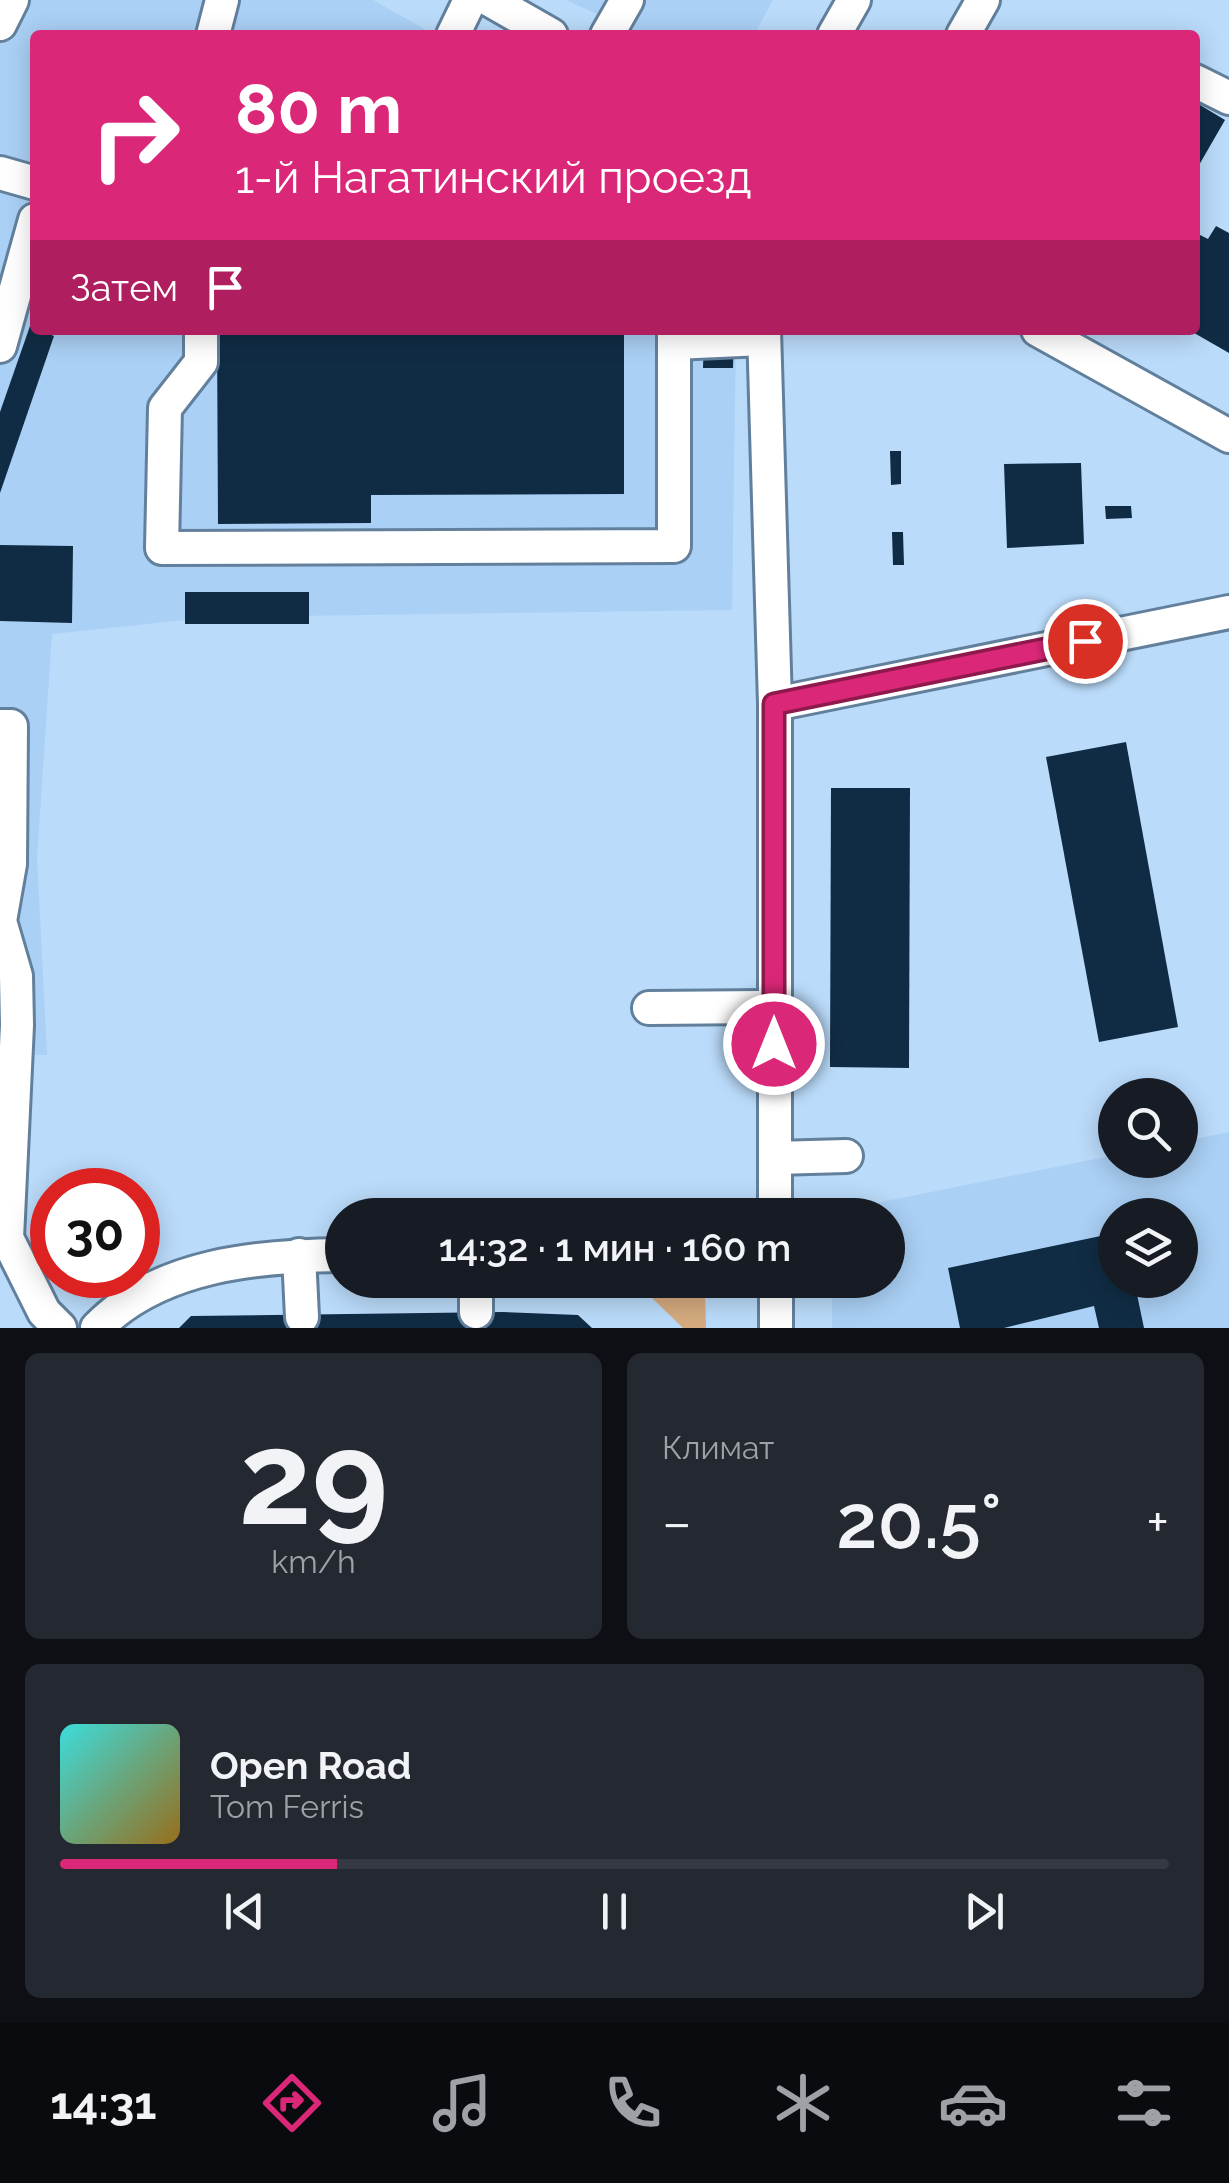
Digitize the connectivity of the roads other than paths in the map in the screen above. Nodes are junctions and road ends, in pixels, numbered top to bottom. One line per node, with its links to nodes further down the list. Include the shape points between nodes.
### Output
1 (12, 0): 8 (street)
2 (222, 0): 9 (street)
3 (470, 0): 10 (street)
4 (490, 0): 11 (street)
5 (628, 0): 12 (street)
6 (854, 0): 13 (street)
7 (983, 0): 14 (street)
8 (0, 24)
9 (215, 30)
10 (455, 30)
11 (542, 30)
12 (610, 30)
13 (837, 30)
14 (965, 30)
15 (1200, 84): 16 (street)
16 (1229, 98)
17 (0, 173): 18 (street)
18 (30, 182)
19 (30, 238): 24 (street)
20 (202, 335): 23 (street, via 201,362 165,408 162,548 674,546)
21 (764, 335): 23 (street); 27 (street)
22 (1047, 335): 25 (street)
23 (674, 337)
24 (0, 346)
25 (1229, 436)
26 (1229, 612): 27 (street)
27 (774, 704): 29 (street)
28 (0, 726): 34 (street, via 11,726 11,745 10,864 0,921 16,976 17,1024)
29 (774, 1006): 30 (street); 32 (street)
30 (649, 1008)
31 (846, 1156): 32 (street)
32 (775, 1158): 33 (street)
33 (775, 1198)
34 (3, 1238): 39 (street)
35 (325, 1255): 36 (street)
36 (299, 1256): 38 (street); 40 (street, via 175,1279)
37 (776, 1298): 41 (street)
38 (302, 1317)
39 (60, 1328)
40 (97, 1328)
41 (776, 1328)

